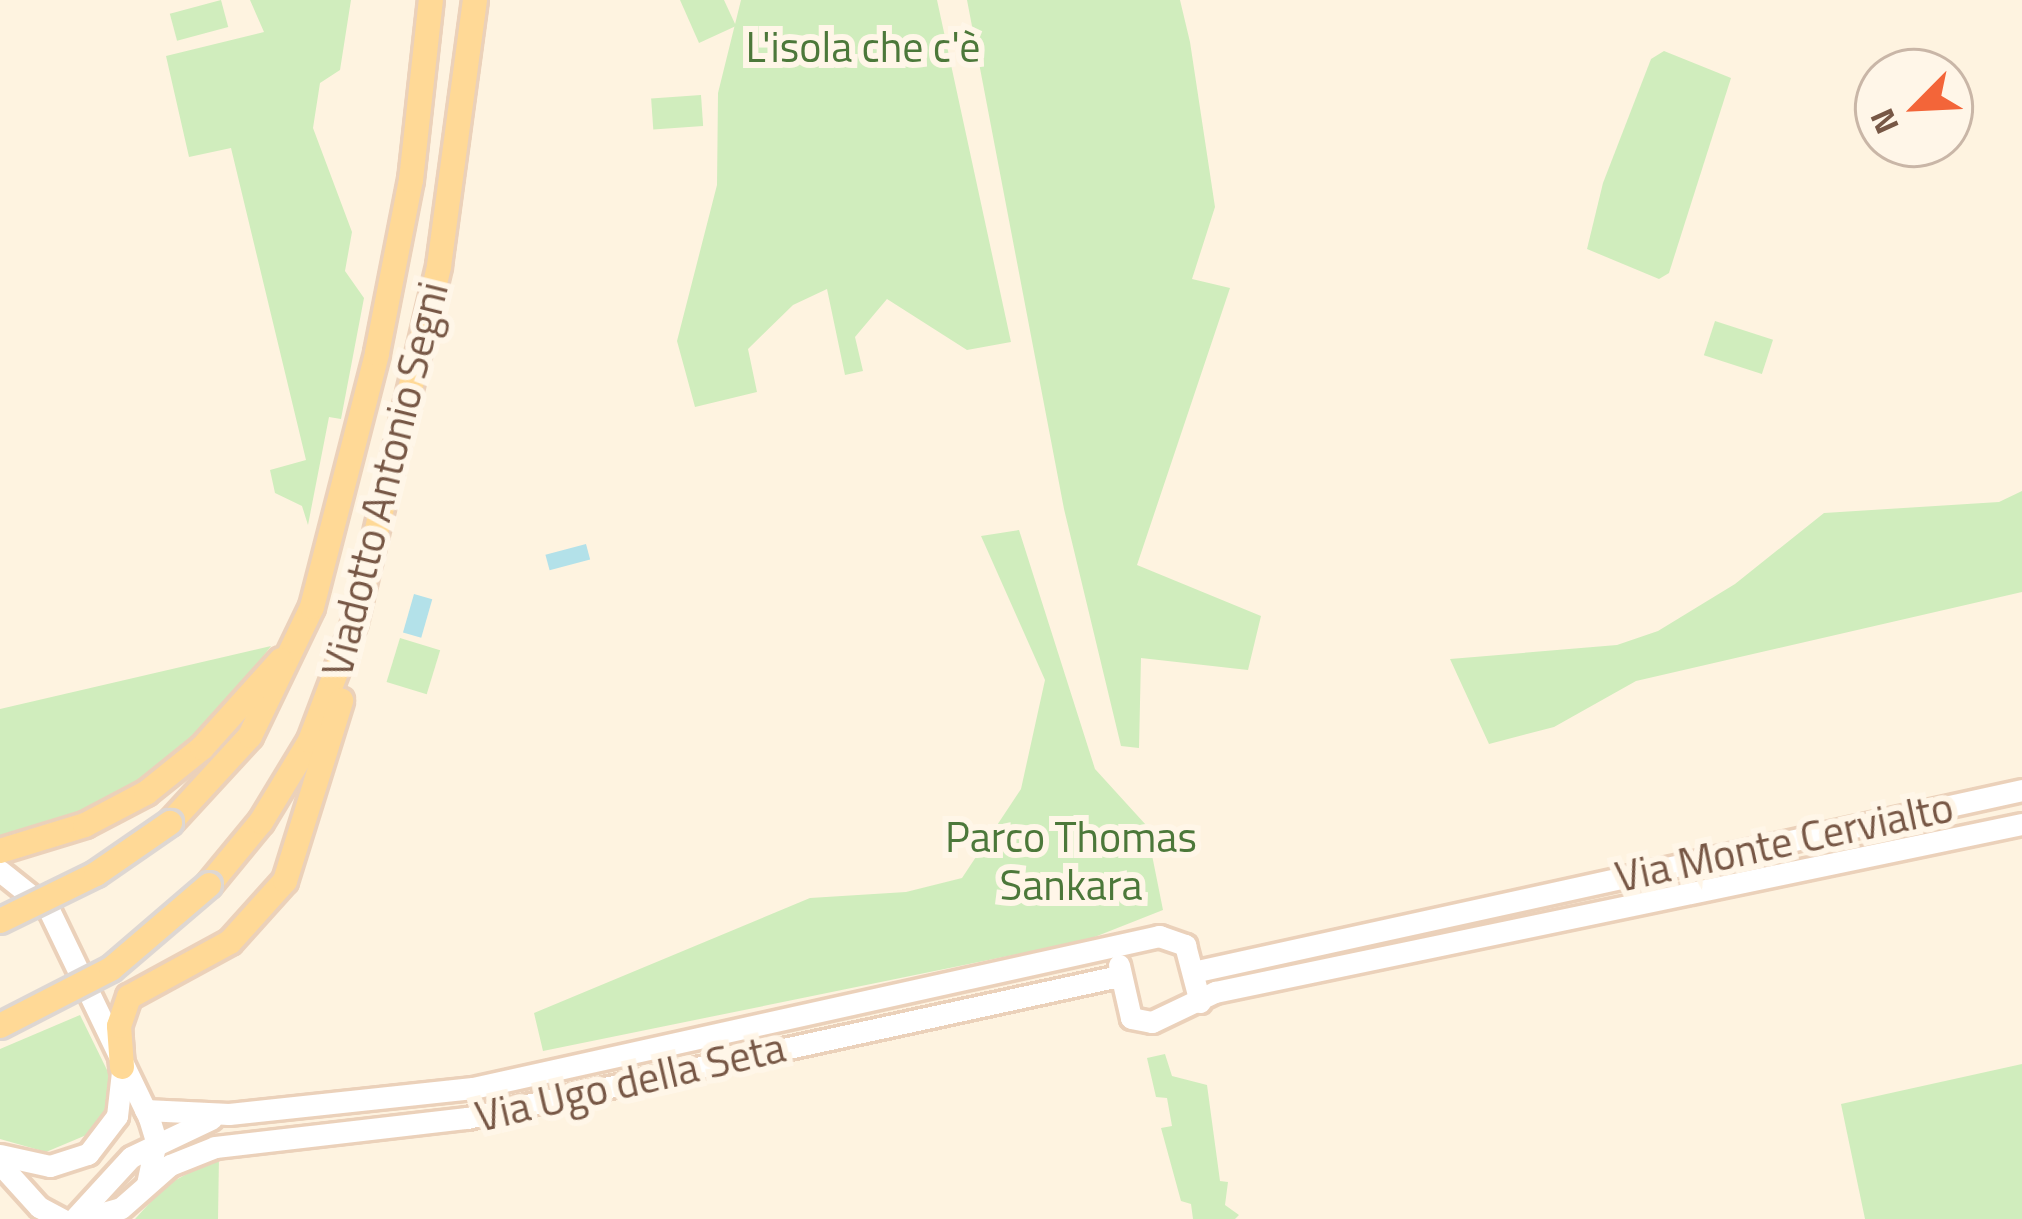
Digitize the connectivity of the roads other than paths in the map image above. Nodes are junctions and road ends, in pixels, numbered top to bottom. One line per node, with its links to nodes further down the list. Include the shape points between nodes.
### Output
1 (431, 0): 4 (main road, Viadotto Antonio Segni, via 411,179 377,353)
2 (475, 0): 3 (main road, Viadotto Antonio Segni, via 435,286)
3 (355, 622): 14 (main road, Viadotto Antonio Segni, bridge, via 310,741 261,822 209,885 111,969); 15 (main road, via 339,709 291,872 239,935 129,997 120,1021)
4 (304, 630): 7 (main road, via 243,705 164,780 86,825); 9 (main road, Viadotto Antonio Segni, bridge, via 250,736 170,823 96,874)
5 (2022, 790): 11 (street, Via Monte Cervialto)
6 (2022, 824): 13 (street, Via Monte Cervialto)
7 (0, 851)
8 (0, 871): 15 (street, via 49,910)
9 (0, 920)
10 (1124, 947): 11 (street, Via Ugo della Seta, via 1174,937); 12 (street); 17 (street, Via Ugo della Seta, via 472,1088)
11 (1193, 972): 13 (street)
12 (1119, 976): 13 (street, Via Monte Cervialto, via 1138,1021); 21 (street, Via Ugo della Seta, via 467,1118 215,1147 176,1161)
13 (1200, 1002)
14 (0, 1026)
15 (122, 1067): 16 (street); 19 (street, via 117,1116 92,1151 50,1166)
16 (145, 1110): 17 (street); 18 (street)
17 (230, 1114): 18 (street)
18 (156, 1141): 21 (street); 25 (street, via 112,1174)
19 (0, 1159): 20 (street)
20 (19, 1184): 23 (street); 24 (street)
21 (146, 1185): 22 (street, Via Ugo della Seta)
22 (116, 1213): 25 (street)
23 (33, 1219)
24 (62, 1219)
25 (78, 1219)

